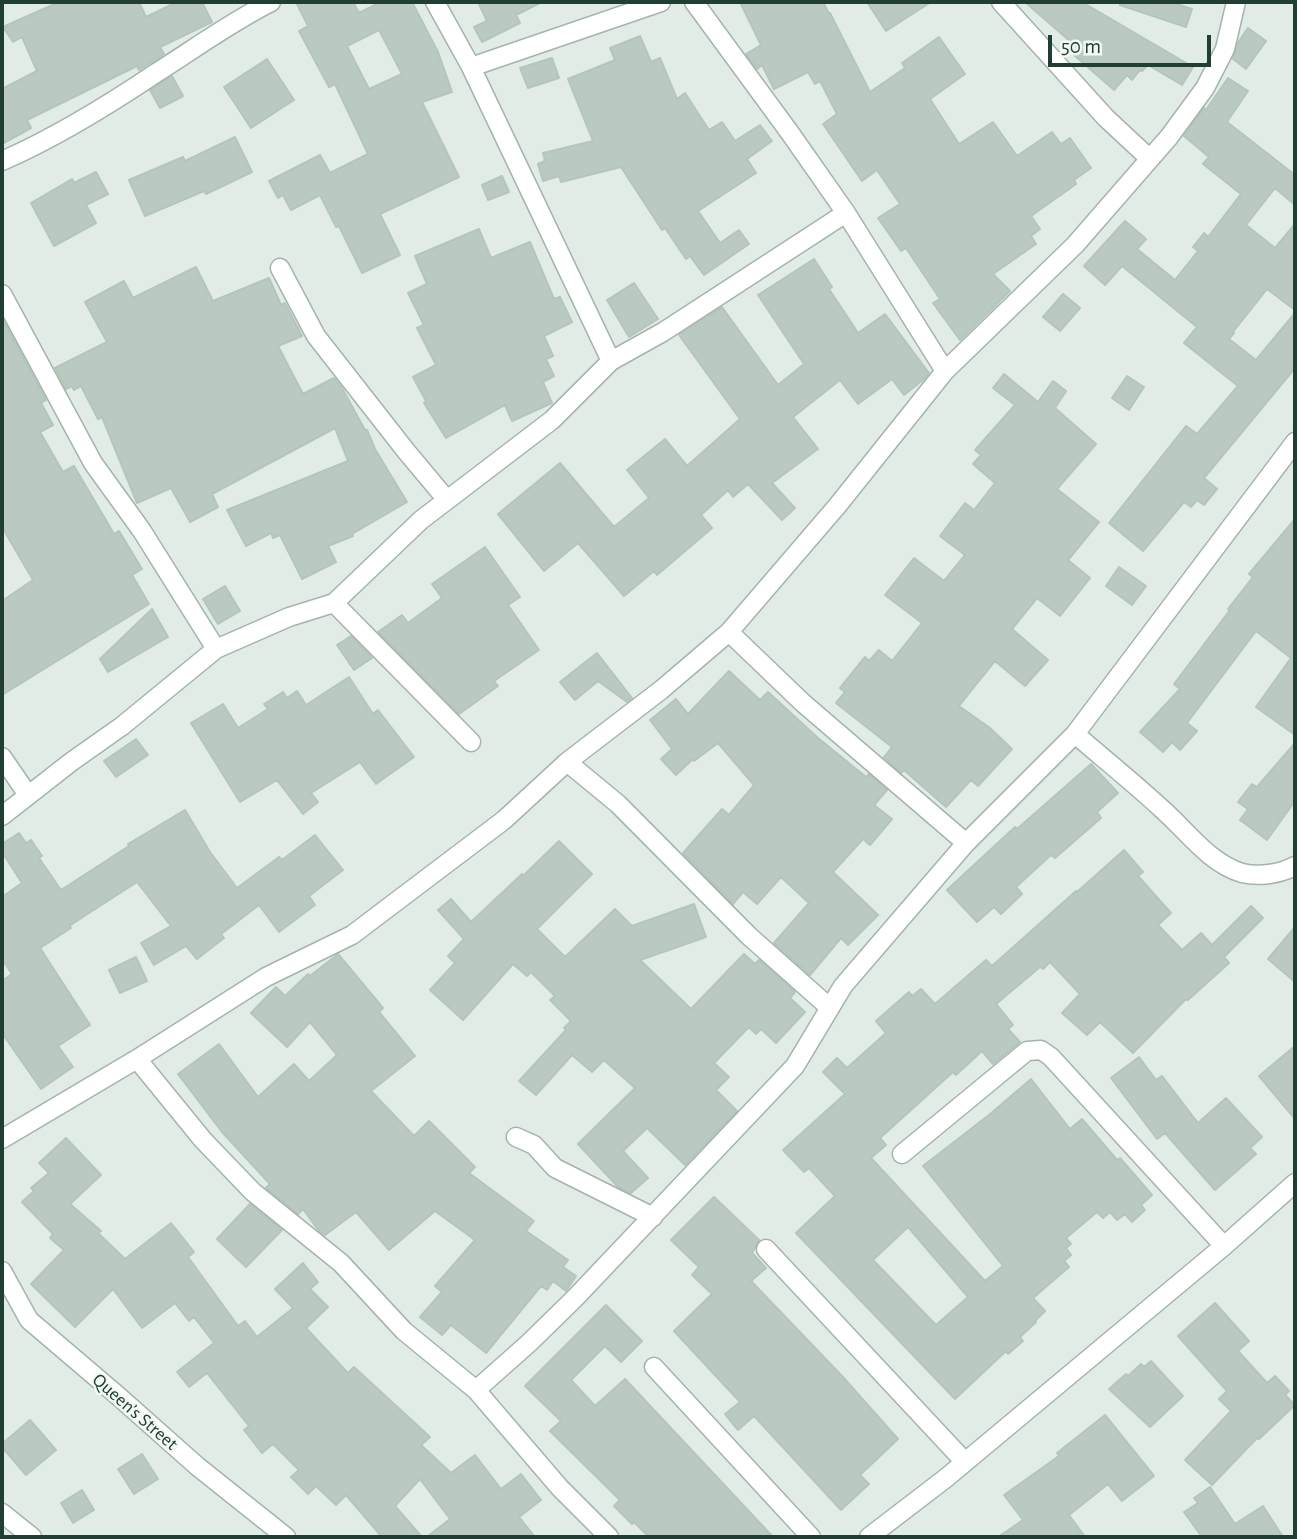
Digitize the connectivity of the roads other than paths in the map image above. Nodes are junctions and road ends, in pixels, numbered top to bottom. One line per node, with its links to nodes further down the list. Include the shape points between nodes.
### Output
1 (271, 2): 9 (street, via 85,119)
2 (435, 2): 7 (street)
3 (661, 2): 7 (street)
4 (694, 2): 10 (street)
5 (1001, 2): 8 (street, via 1106,118)
6 (1236, 2): 8 (street, via 1225,49 1205,88)
7 (471, 67): 13 (street)
8 (1150, 159): 14 (street, via 1076,245)
9 (2, 161)
10 (846, 213): 13 (street); 14 (street)
11 (280, 268): 16 (street, via 316,336)
12 (2, 295): 19 (street, via 93,463)
13 (611, 361): 16 (street, via 552,420)
14 (945, 371): 18 (street)
15 (1295, 443): 20 (street)
16 (447, 500): 17 (street)
17 (334, 603): 19 (street); 21 (street)
18 (729, 632): 23 (street); 26 (street, via 803,703)
19 (216, 649): 24 (street)
20 (1075, 734): 26 (street); 27 (street, via 1227,867 1262,875)
21 (471, 742)
22 (2, 757): 24 (street)
23 (567, 762): 28 (street, via 618,804 749,936); 29 (street, via 504,820 352,935 266,977)
24 (28, 795): 25 (street)
25 (2, 816)
26 (966, 843): 28 (street, via 843,986)
27 (1295, 866)
28 (830, 1008): 34 (street, via 795,1066)
29 (136, 1059): 31 (street); 39 (street, via 253,1192 341,1263 404,1331)
30 (516, 1137): 34 (street, via 534,1145 555,1168)
31 (2, 1139)
32 (902, 1154): 35 (street, via 1027,1051 1041,1050)
33 (1295, 1183): 35 (street)
34 (653, 1217): 39 (street, via 548,1325)
35 (1224, 1245): 40 (street)
36 (766, 1249): 40 (street)
37 (2, 1271): 43 (street, Queen’s Street, via 29,1320)
38 (654, 1367): 45 (street)
39 (476, 1390): 44 (street)
40 (965, 1462): 46 (street)
41 (2, 1513): 42 (street)
42 (32, 1537)
43 (286, 1537)
44 (609, 1537)
45 (811, 1537)
46 (869, 1537)

